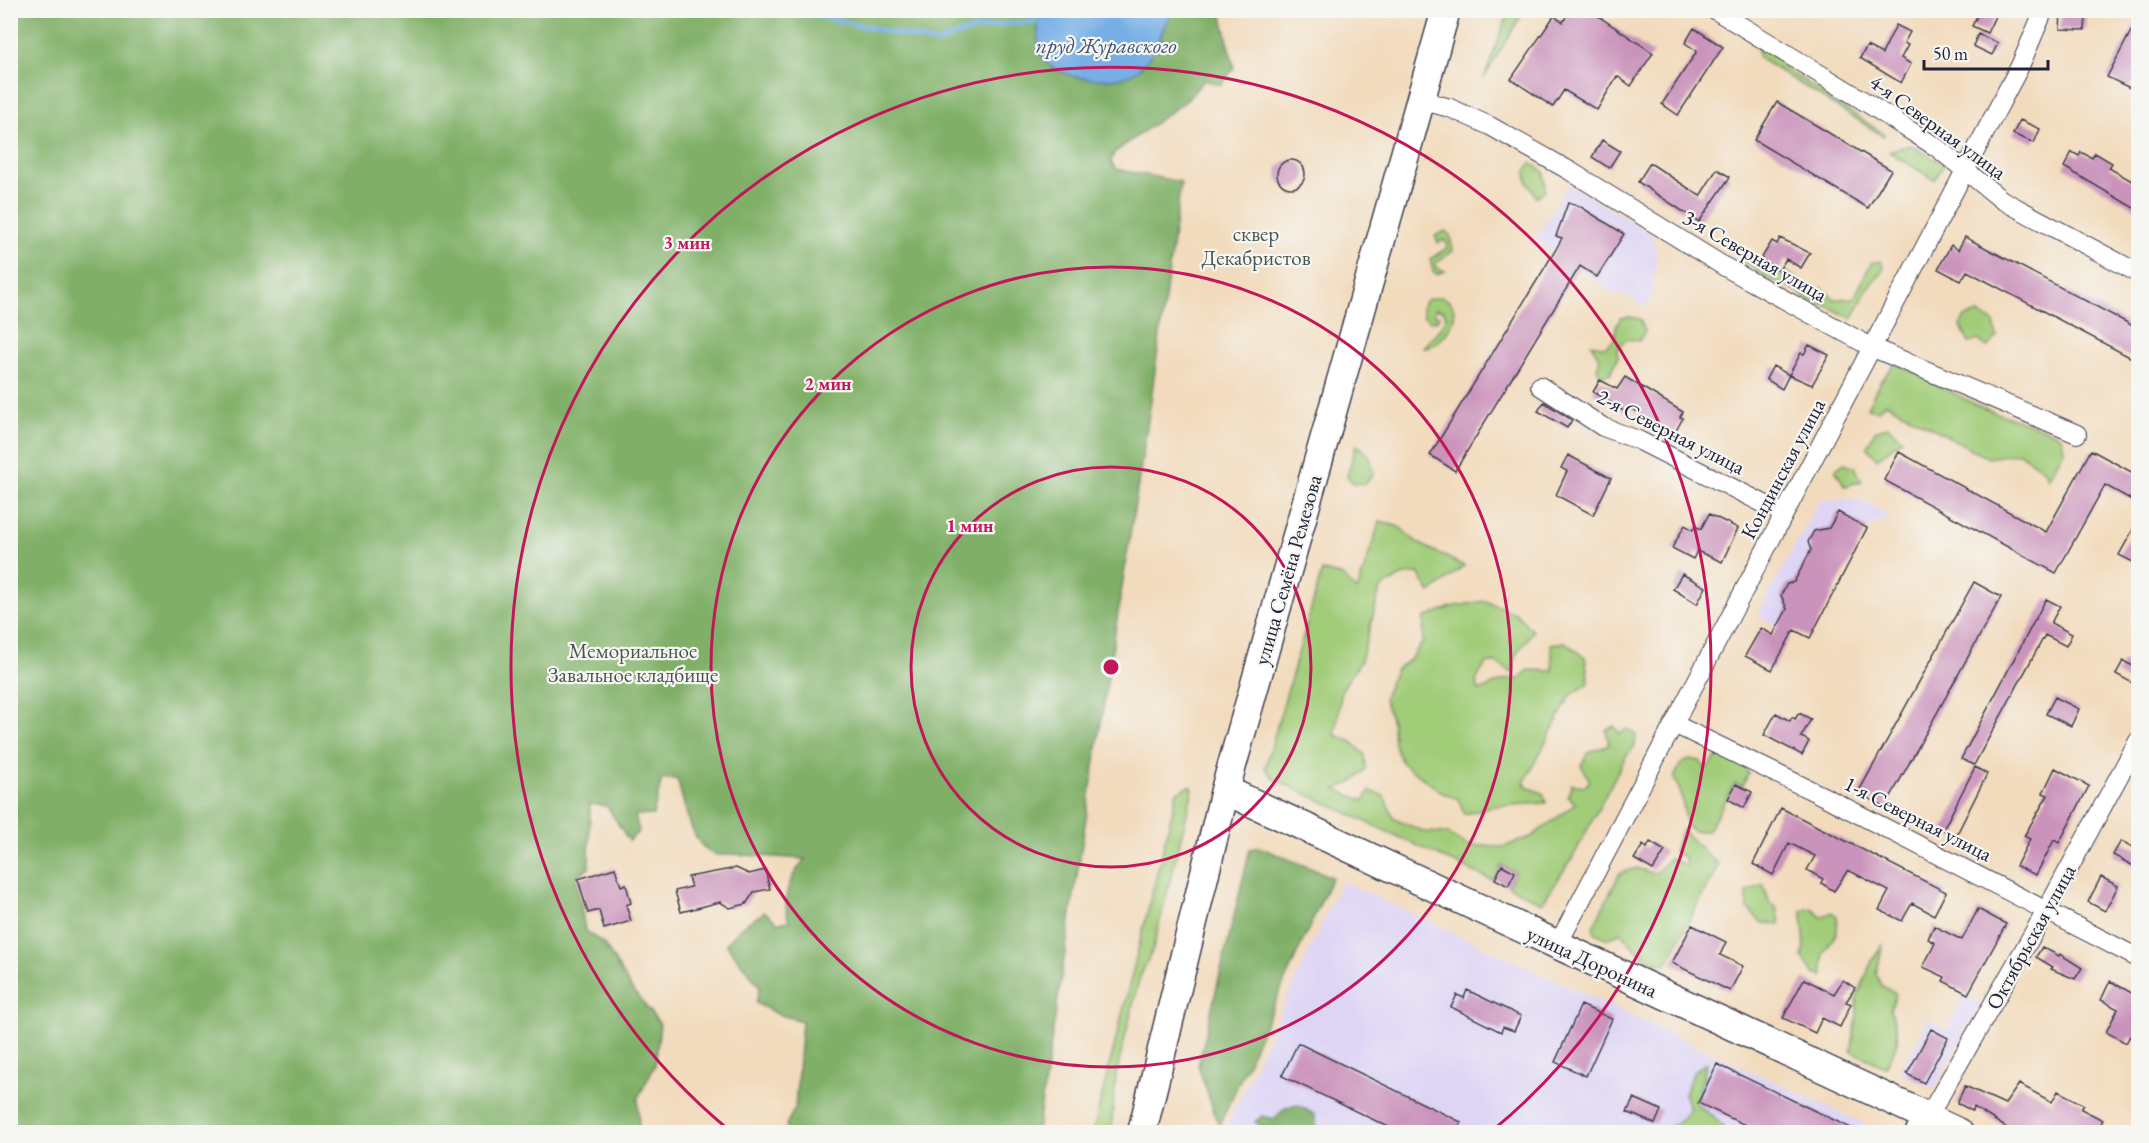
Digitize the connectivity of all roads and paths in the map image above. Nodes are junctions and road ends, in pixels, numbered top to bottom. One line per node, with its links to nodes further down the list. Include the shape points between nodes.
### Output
1 (1446, 10): 4 (main road, улица Семёна Ремезова)
2 (1715, 10): 5 (street, 4-я Северная улица, via 1936,147)
3 (2044, 10): 5 (street, Кондинская улица, via 2020,66)
4 (1420, 100): 7 (street, 3-я Северная улица, via 1490,126 1725,267); 13 (main road, улица Семёна Ремезова)
5 (1965, 171): 6 (street, 4-я Северная улица, via 2002,200); 7 (street, Кондинская улица)
6 (2139, 273)
7 (1871, 347): 9 (street, 3-я Северная улица); 10 (street, Кондинская улица)
8 (1540, 386): 10 (street, 2-я Северная улица, via 1603,427 1638,440)
9 (2077, 434)
10 (1784, 514): 11 (street, Кондинская улица)
11 (1674, 724): 14 (street, 1-я Северная улица); 15 (street, Кондинская улица)
12 (2139, 741): 14 (street, Октябрьская улица)
13 (1225, 790): 15 (main road, улица Доронина); 18 (main road, улица Семёна Ремезова)
14 (2046, 911): 16 (street, 1-я Северная улица); 17 (street, Октябрьская улица)
15 (1557, 946): 17 (main road, улица Доронина)
16 (2139, 958)
17 (1924, 1125): 19 (main road, улица Доронина)
18 (1142, 1132)
19 (1960, 1132)

